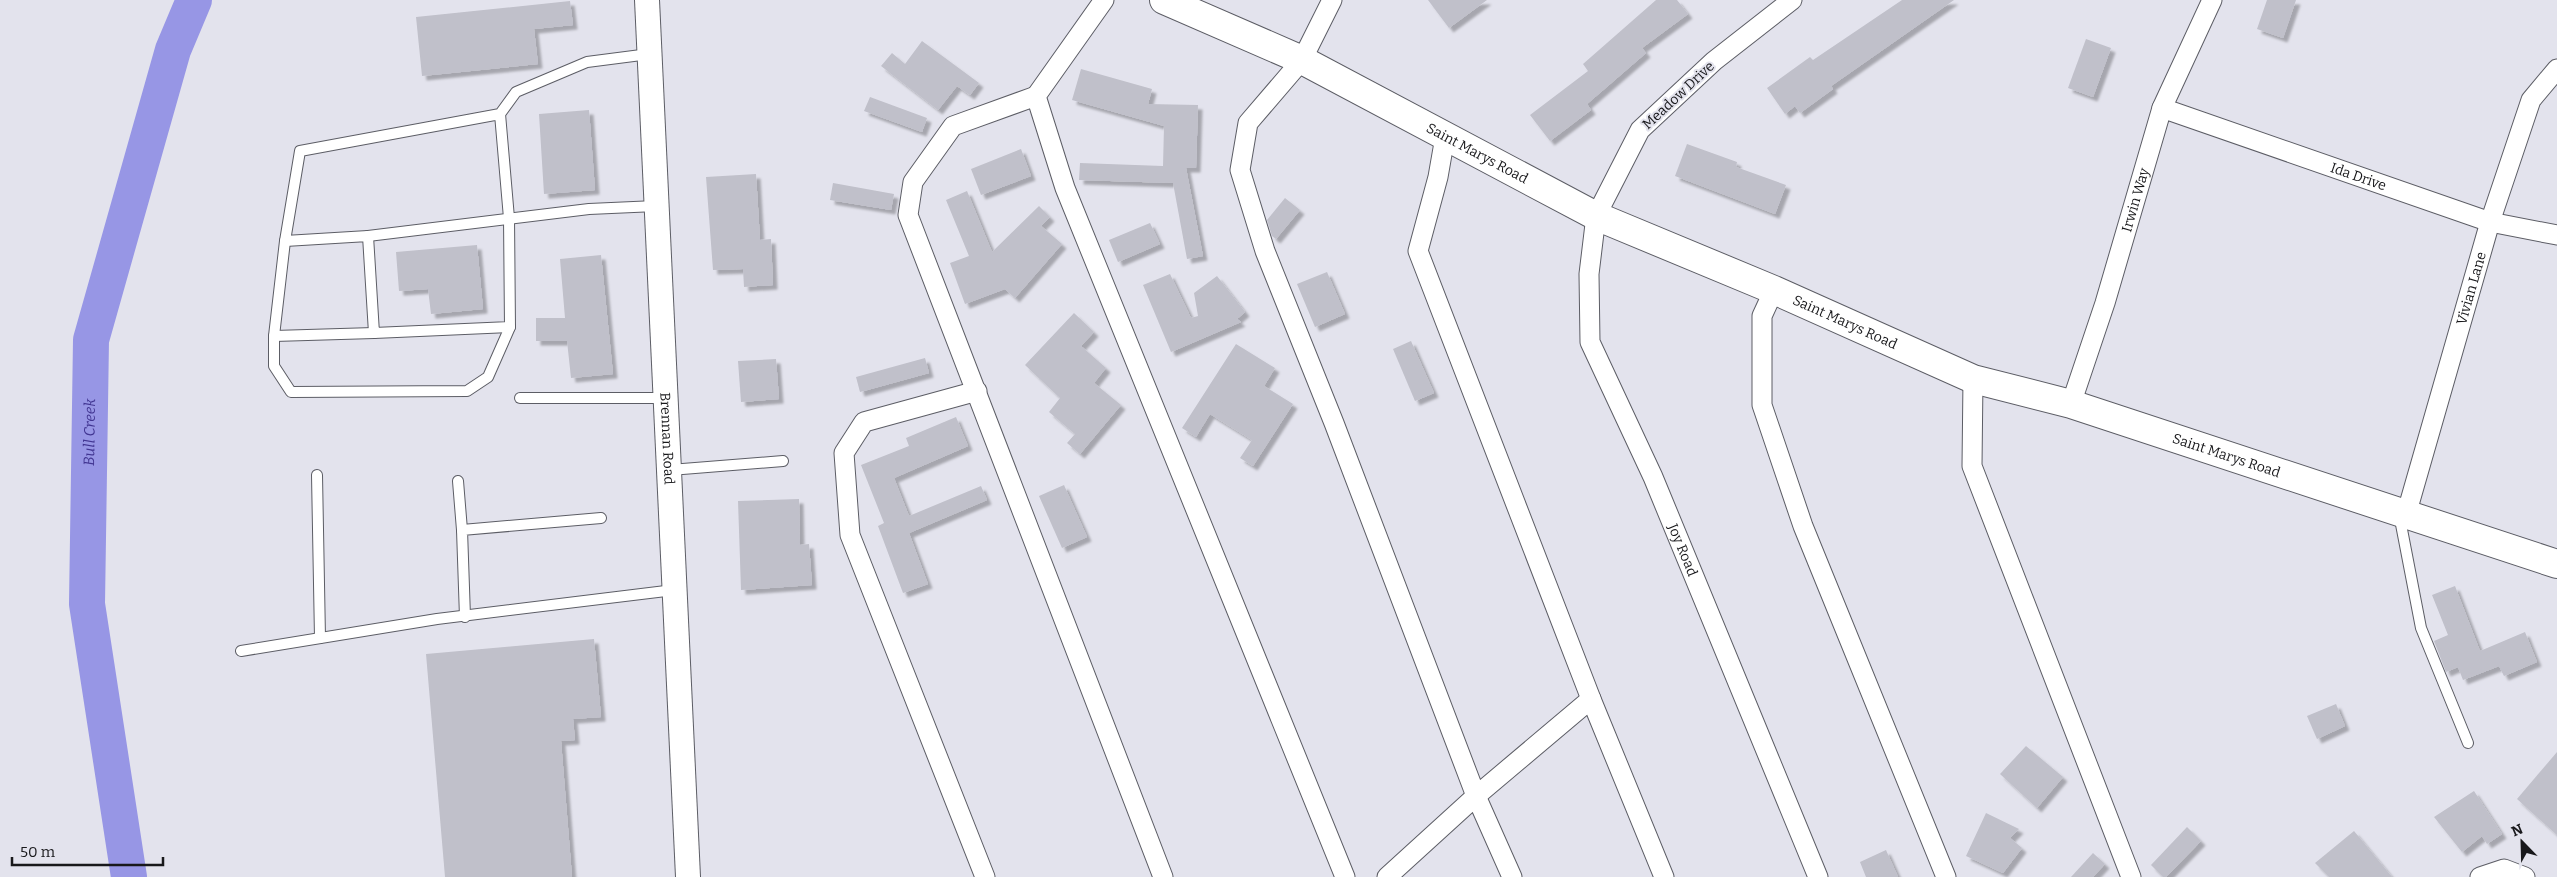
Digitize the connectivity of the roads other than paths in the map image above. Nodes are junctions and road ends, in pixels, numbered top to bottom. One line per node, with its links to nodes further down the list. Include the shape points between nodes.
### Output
1 (647, 0): 7 (street, Brennan Road)
2 (1104, 0): 10 (street)
3 (1164, 0): 8 (main road, Saint Marys Road)
4 (1332, 0): 8 (street)
5 (1792, 0): 15 (street, Meadow Drive, via 1714,61 1640,130)
6 (2212, 0): 11 (street, Irwin Way)
7 (650, 54): 12 (lane, via 587,62 516,92); 14 (street, Brennan Road)
8 (1302, 60): 13 (main road, Saint Marys Road); 44 (street, via 1248,123 1240,170 1265,251)
9 (2557, 69): 17 (street, Vivian Lane, via 2531,100)
10 (1036, 96): 26 (street, via 953,126 913,182 908,214); 48 (street, via 1064,188)
11 (2162, 108): 17 (street, Ida Drive); 29 (street, Irwin Way, via 2105,303)
12 (500, 114): 16 (lane); 20 (lane, via 300,150)
13 (1444, 136): 15 (main road, Saint Marys Road); 42 (street, via 1438,177 1418,251)
14 (658, 206): 16 (lane, via 589,209); 28 (street, Brennan Road)
15 (1596, 216): 21 (main road, Saint Marys Road); 52 (street, Joy Road, via 1589,274 1590,342 1653,477)
16 (509, 218): 19 (lane); 22 (lane)
17 (2490, 222): 18 (street, Ida Drive); 34 (street, Vivian Lane)
18 (2557, 235)
19 (368, 236): 20 (lane); 23 (lane)
20 (285, 241): 24 (lane)
21 (1774, 290): 25 (main road, Saint Marys Road); 53 (street, via 1762,316 1762,405 1804,526)
22 (510, 327): 23 (lane); 24 (lane, via 488,377 468,390 291,392 274,366)
23 (374, 333): 24 (lane)
24 (274, 336)
25 (1973, 379): 29 (main road, Saint Marys Road); 54 (street, via 1972,466)
26 (977, 391): 46 (street, via 864,422 844,453 850,534); 47 (street)
27 (520, 398): 28 (lane)
28 (667, 398): 31 (street, Brennan Road)
29 (2071, 404): 34 (main road, Saint Marys Road)
30 (783, 461): 31 (lane)
31 (670, 470): 38 (street, Brennan Road)
32 (317, 475): 40 (lane)
33 (458, 481): 36 (lane)
34 (2402, 514): 37 (main road, Saint Marys Road); 43 (lane, via 2420,628)
35 (601, 518): 36 (lane)
36 (462, 530): 39 (lane)
37 (2557, 564)
38 (675, 590): 39 (lane); 45 (street, Brennan Road)
39 (465, 617): 40 (lane, via 437,618)
40 (320, 638): 41 (lane)
41 (241, 651)
42 (1591, 699): 44 (street); 51 (street)
43 (2468, 743)
44 (1476, 796): 49 (street); 50 (street)
45 (688, 877)
46 (986, 877)
47 (1163, 877)
48 (1345, 877)
49 (1387, 877)
50 (1512, 877)
51 (1664, 877)
52 (1818, 877)
53 (1946, 877)
54 (2131, 877)
55 (2480, 877): 56 (street, via 2504,869)
56 (2525, 877)

